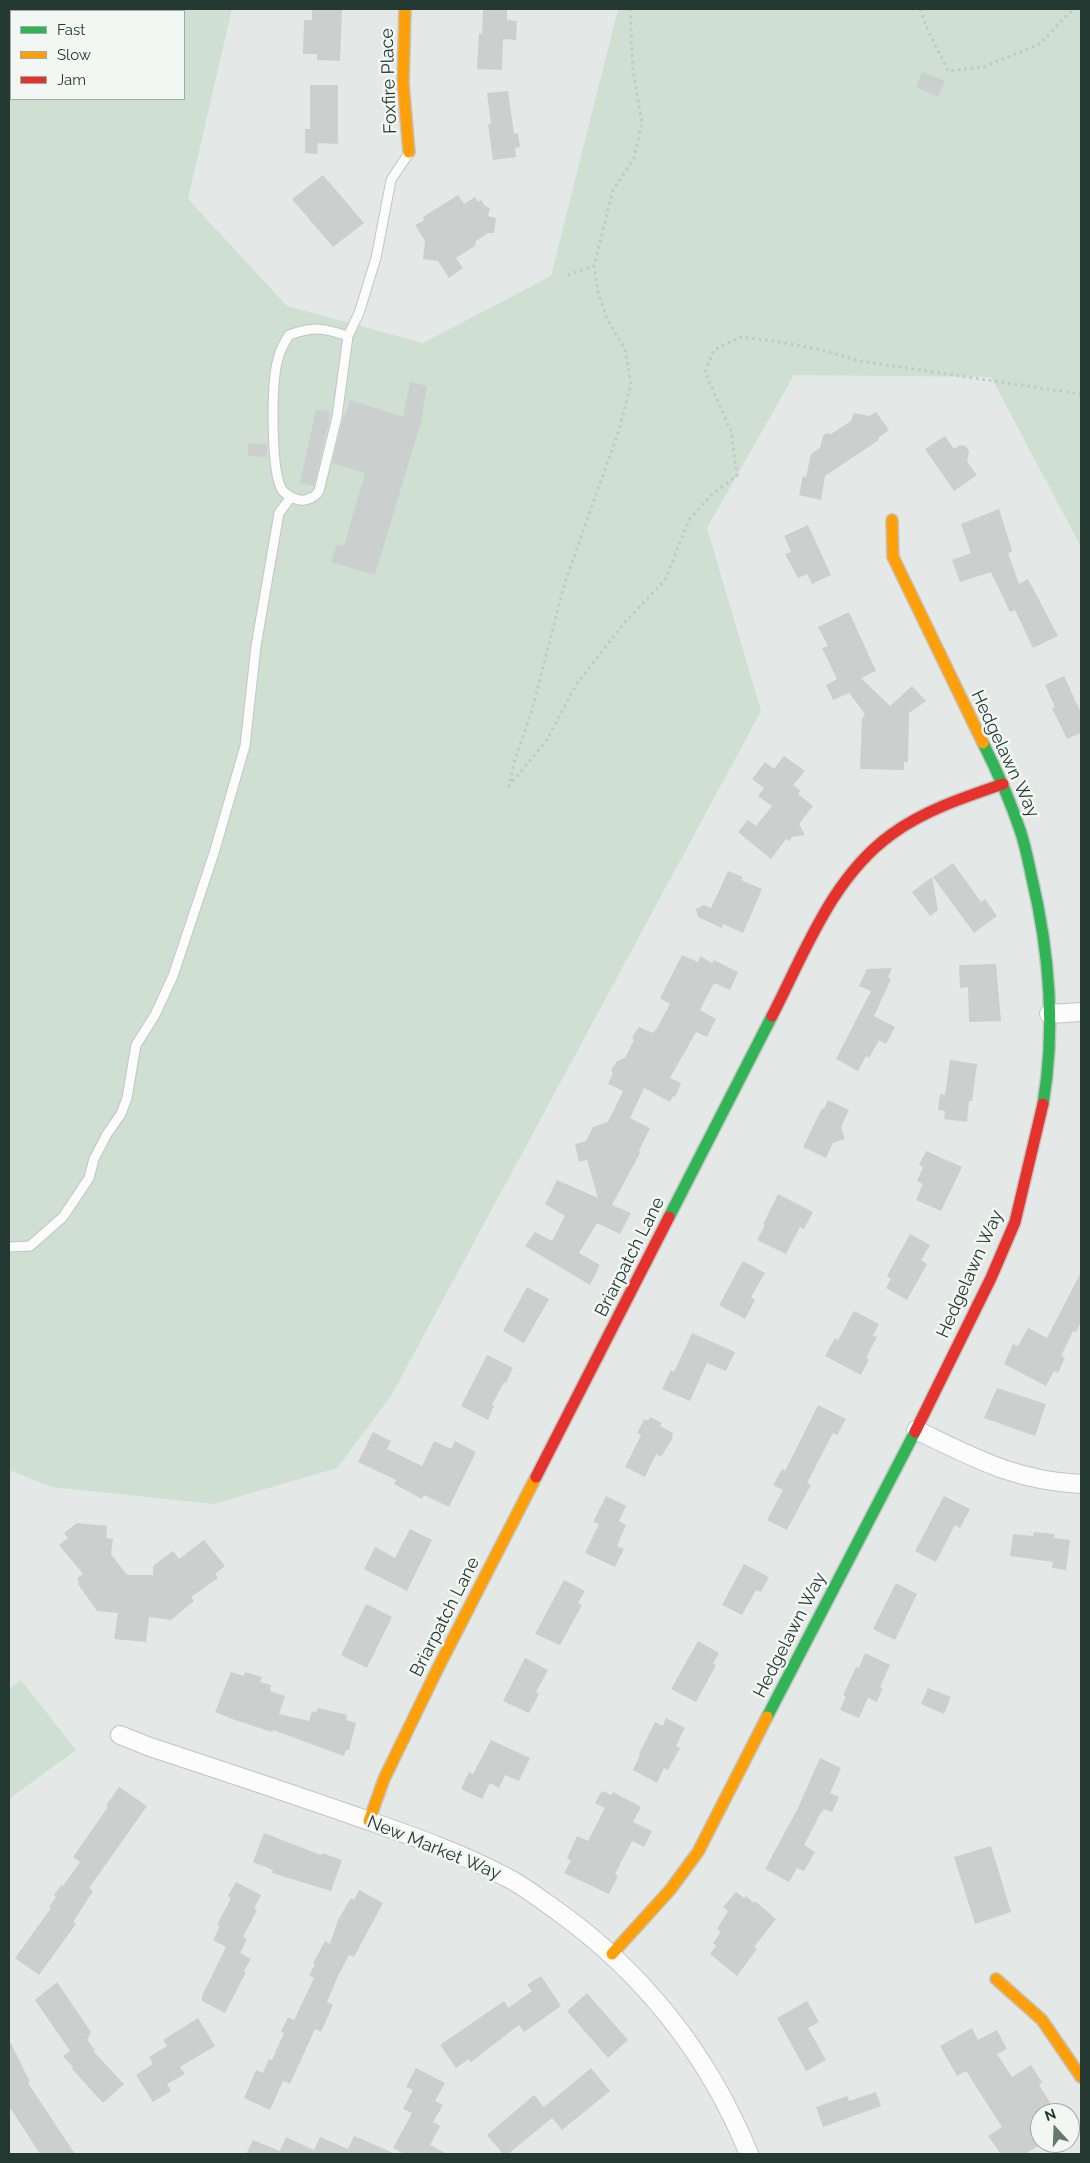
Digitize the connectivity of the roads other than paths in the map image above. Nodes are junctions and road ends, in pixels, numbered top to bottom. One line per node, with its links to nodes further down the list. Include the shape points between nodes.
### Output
1 (405, 9): 2 (street, Foxfire Place, via 403,83)
2 (409, 152): 3 (lane, via 390,180 376,258)
3 (348, 336): 4 (lane, via 337,417 319,491 307,499); 4 (lane, via 323,328 307,329 289,335 283,344 273,385 276,473 282,490)
4 (291, 497): 9 (lane, via 279,512 256,646 249,728 240,771 173,976 155,1015 136,1045 127,1098 102,1144 89,1178 63,1217 30,1246)
5 (892, 520): 6 (street, Hedgelawn Way, via 893,557)
6 (1003, 784): 8 (street, Hedgelawn Way, via 1021,832 1039,908); 13 (street, Briarpatch Lane, via 939,807 910,822 863,859 832,900 437,1670 384,1779)
7 (1081, 1012): 8 (street)
8 (1049, 1014): 10 (street, Hedgelawn Way, via 1043,1102 1015,1222)
9 (9, 1247)
10 (916, 1430): 11 (street, via 1015,1474 1036,1480); 14 (street, Hedgelawn Way, via 698,1852 670,1890)
11 (1081, 1484)
12 (120, 1735): 13 (street, New Market Way)
13 (369, 1821): 14 (street, New Market Way, via 446,1849 507,1877)
14 (612, 1954): 17 (street, New Market Way, via 673,2022 702,2063)
15 (996, 1979): 16 (street, via 1042,2020)
16 (1081, 2077)
17 (749, 2154)

